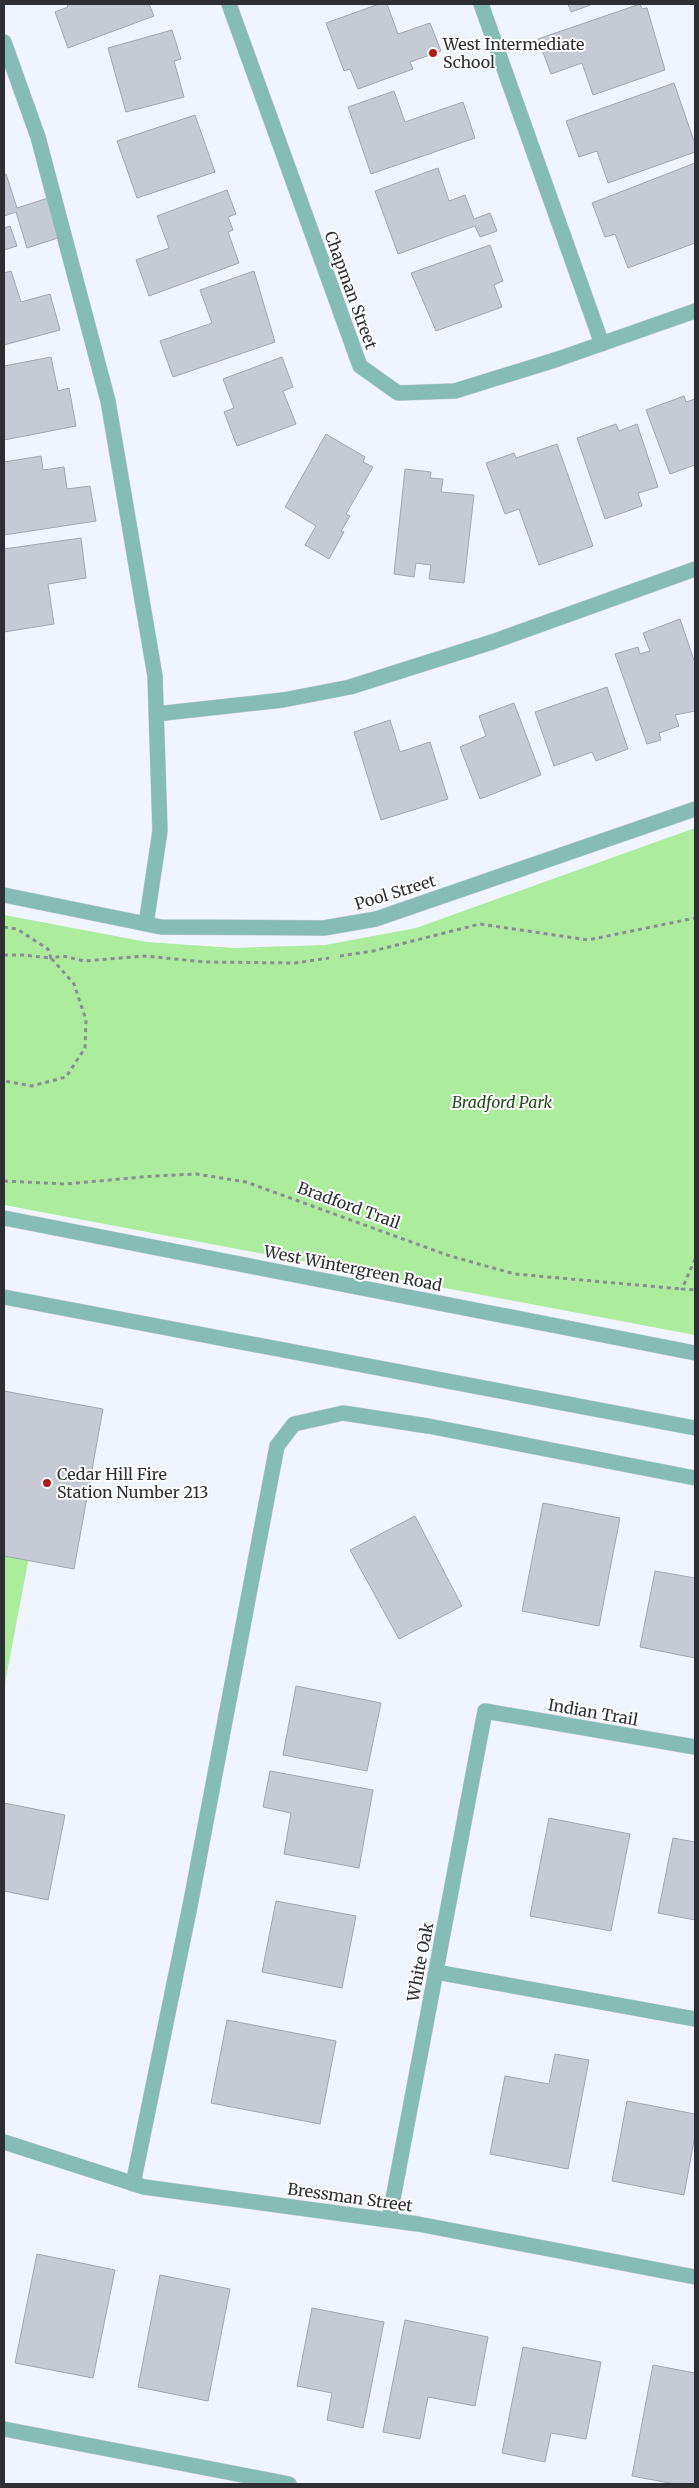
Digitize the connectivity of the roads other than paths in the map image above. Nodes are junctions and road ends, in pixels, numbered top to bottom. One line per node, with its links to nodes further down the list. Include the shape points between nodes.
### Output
1 (229, 4): 5 (street, Chapman Street, via 360,366 398,393 455,391)
2 (481, 4): 5 (street)
3 (4, 42): 7 (street, via 38,138 108,400 155,676)
4 (695, 311): 5 (street, Chapman Street)
5 (602, 344)
6 (695, 569): 7 (street, via 492,642 350,687 283,700)
7 (156, 714): 10 (street, via 160,831)
8 (695, 809): 10 (street, Pool Street, via 376,919 324,928 161,927)
9 (4, 895): 10 (street, Pool Street)
10 (146, 924)
11 (4, 1218): 13 (street, West Wintergreen Road)
12 (4, 1297): 14 (street)
13 (695, 1353)
14 (695, 1428)
15 (695, 1478): 21 (street, via 428,1426 343,1413 294,1424 277,1446)
16 (485, 1711): 17 (street, Indian Trail); 18 (street, White Oak)
17 (695, 1748)
18 (436, 1972): 19 (street); 22 (street, White Oak)
19 (695, 2019)
20 (4, 2142): 21 (street, Bressman Street)
21 (134, 2184): 22 (street, Bressman Street)
22 (390, 2220): 23 (street, Bressman Street)
23 (695, 2277)
24 (4, 2429): 25 (street)
25 (289, 2484)

